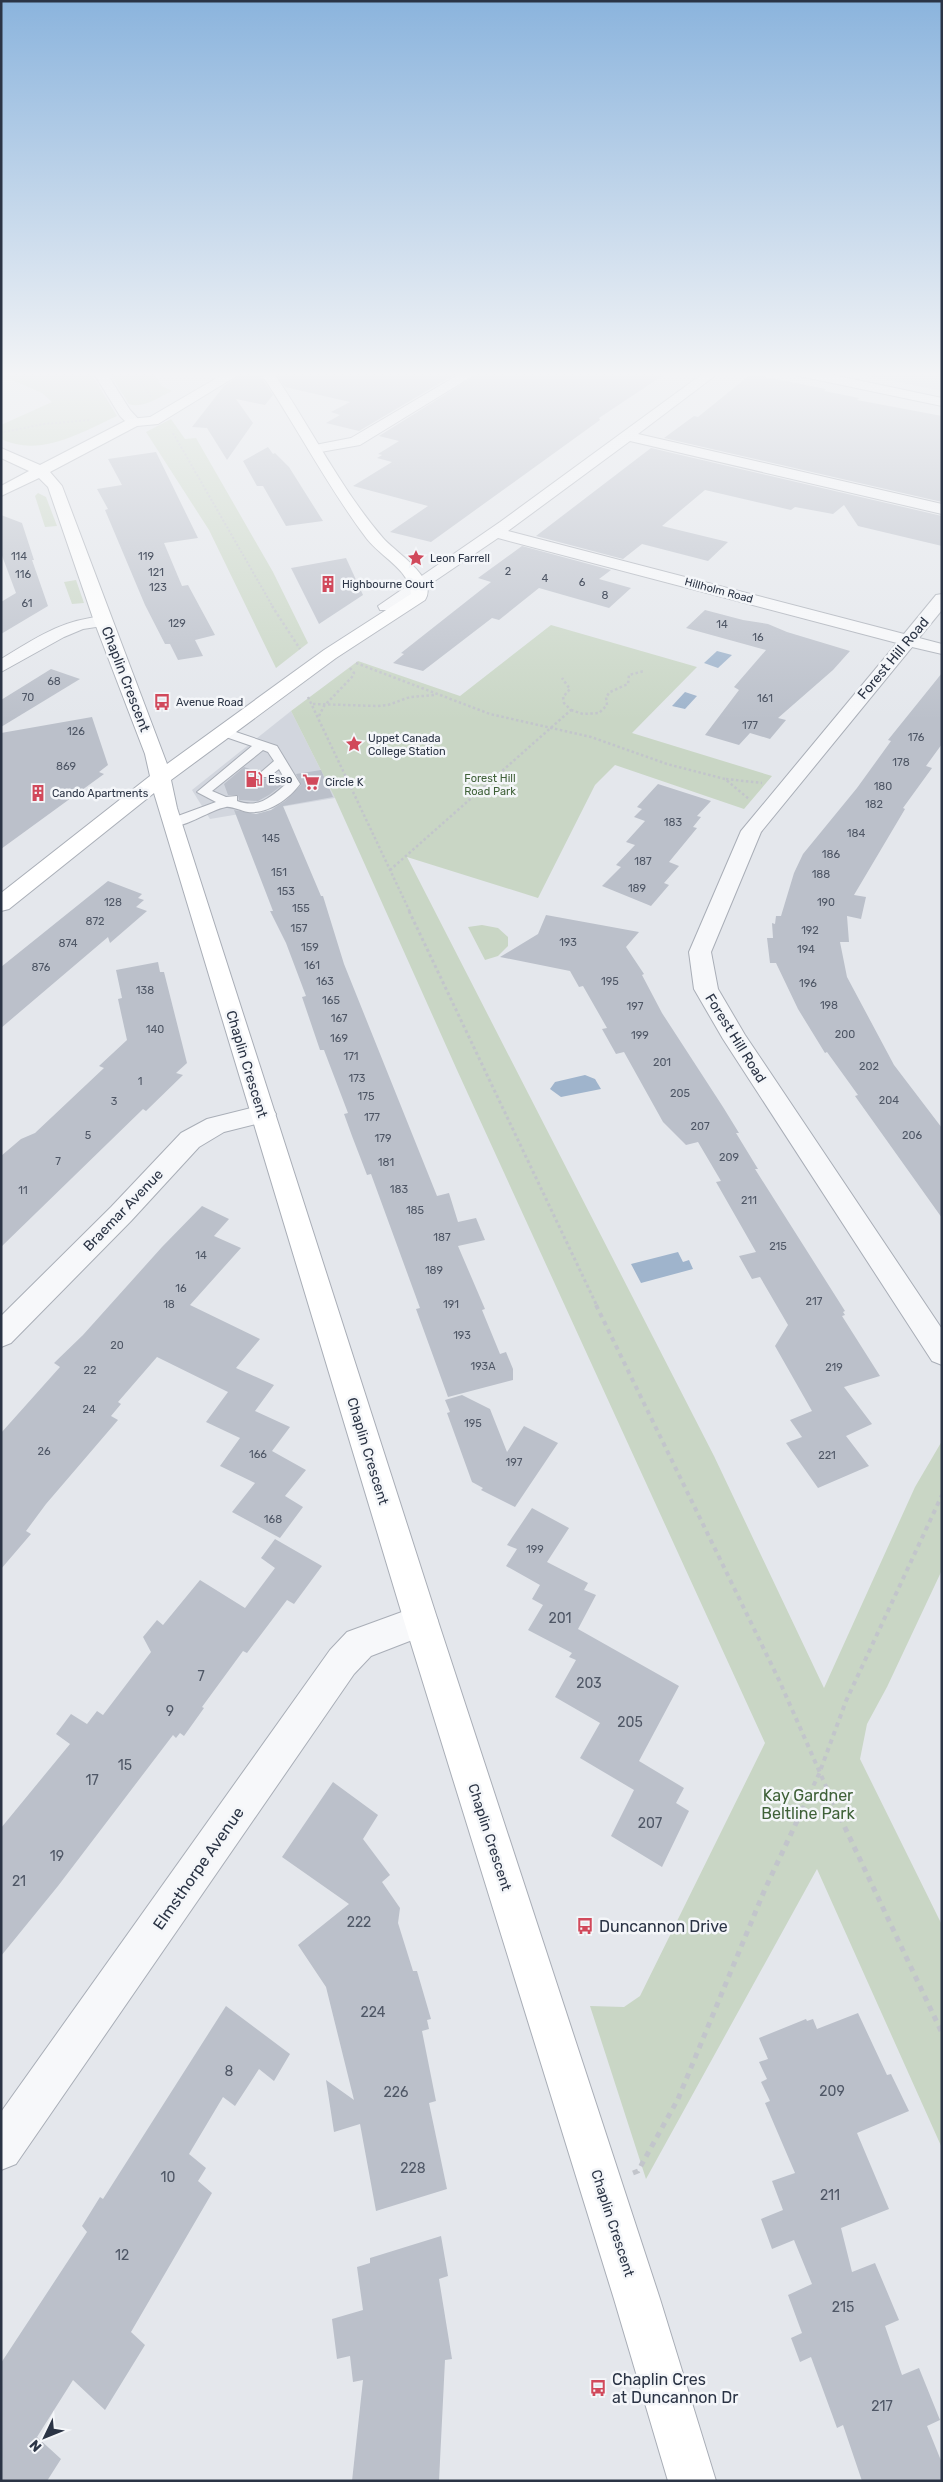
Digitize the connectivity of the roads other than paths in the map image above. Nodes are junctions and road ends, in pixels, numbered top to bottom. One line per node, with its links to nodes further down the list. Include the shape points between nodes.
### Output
1 (56, 488): 11 (street, Chaplin Crescent)
2 (342, 488): 7 (street)
3 (556, 488): 6 (street)
4 (851, 488): 5 (street)
5 (942, 509)
6 (495, 532): 8 (street); 13 (street, Hillholm Road)
7 (378, 542): 8 (street, via 399,561); 10 (street, via 384,562 398,586 397,594)
8 (419, 590): 10 (street); 12 (street)
9 (942, 599): 13 (street, Forest Hill Road)
10 (386, 606): 12 (street)
11 (103, 621): 15 (street, via 79,624 58,632); 20 (street, Chaplin Crescent, via 155,754)
12 (354, 638): 16 (street)
13 (907, 640): 14 (street, Hillholm Road); 26 (street, Forest Hill Road, via 751,831 700,952 706,989 735,1039)
14 (942, 649)
15 (1, 667)
16 (224, 732): 17 (lane); 20 (street)
17 (262, 744): 18 (lane, via 273,749); 21 (lane, via 203,792)
18 (280, 762): 19 (lane); 21 (lane, via 294,784 268,807 242,808)
19 (265, 774)
20 (160, 778): 22 (street, Chaplin Crescent); 23 (street)
21 (232, 799): 22 (lane)
22 (172, 823): 24 (street, Chaplin Crescent)
23 (1, 904)
24 (263, 1114): 25 (street, Braemar Avenue, via 216,1125 190,1140); 27 (street, Chaplin Crescent)
25 (1, 1335)
26 (942, 1353)
27 (421, 1621): 28 (street, Elmsthorpe Avenue, via 360,1644 342,1662); 29 (street, Chaplin Crescent)
28 (1, 2149)
29 (692, 2481)

